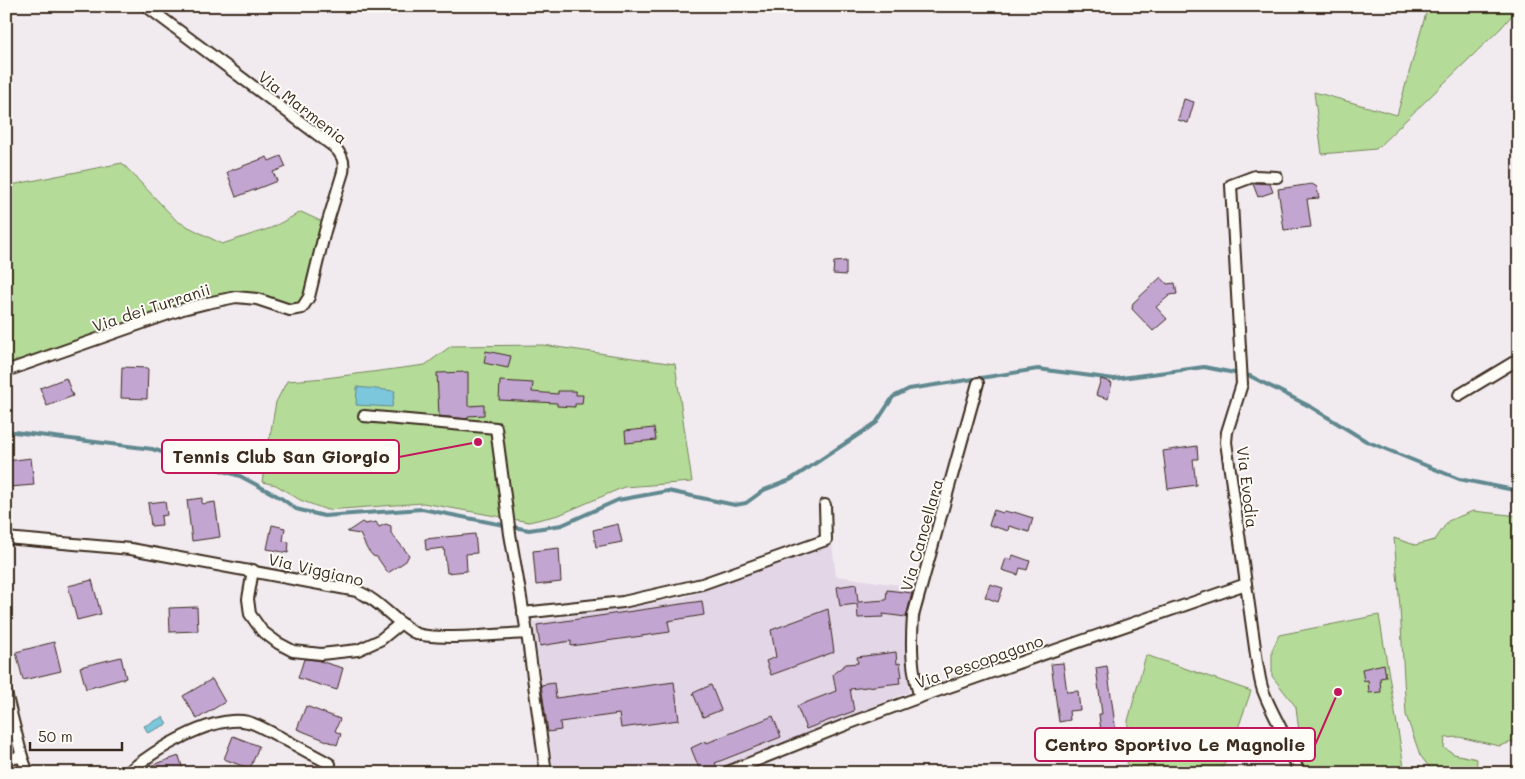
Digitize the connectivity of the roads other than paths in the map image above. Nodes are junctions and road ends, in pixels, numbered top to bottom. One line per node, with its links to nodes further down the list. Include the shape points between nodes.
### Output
1 (146, 6): 3 (street, Via Marmenia, via 341,154 343,172)
2 (1277, 176): 12 (street, Via Evodia, via 1255,176 1231,185 1242,384 1226,442)
3 (305, 305): 5 (street, Via dei Turranii, via 290,310 257,299 242,298 207,303)
4 (1519, 359): 7 (street)
5 (6, 371)
6 (978, 382): 17 (street, Via Cancellara, via 913,616 911,645)
7 (1459, 395)
8 (364, 416): 13 (street, via 496,428)
9 (825, 505): 13 (street, via 826,540 702,584 623,602)
10 (6, 538): 11 (street, Via Viggiano, via 131,549)
11 (253, 570): 14 (street, Via Viggiano, via 357,591); 14 (street, via 248,598 250,614 262,631 292,651 320,654 358,650 380,640)
12 (1246, 584): 17 (street, Via Pescopagano); 25 (street, Via Evodia, via 1264,692 1284,733)
13 (523, 613): 15 (street)
14 (401, 623): 15 (street, Via Viggiano, via 428,637)
15 (526, 633): 23 (street)
16 (6, 693): 18 (street)
17 (920, 697): 24 (street, Via Pescopagano)
18 (22, 757): 19 (street); 21 (street)
19 (6, 759)
20 (330, 764): 22 (street, via 255,724 235,721 180,738)
21 (28, 773)
22 (127, 773)
23 (546, 773)
24 (725, 773)
25 (1298, 773)

